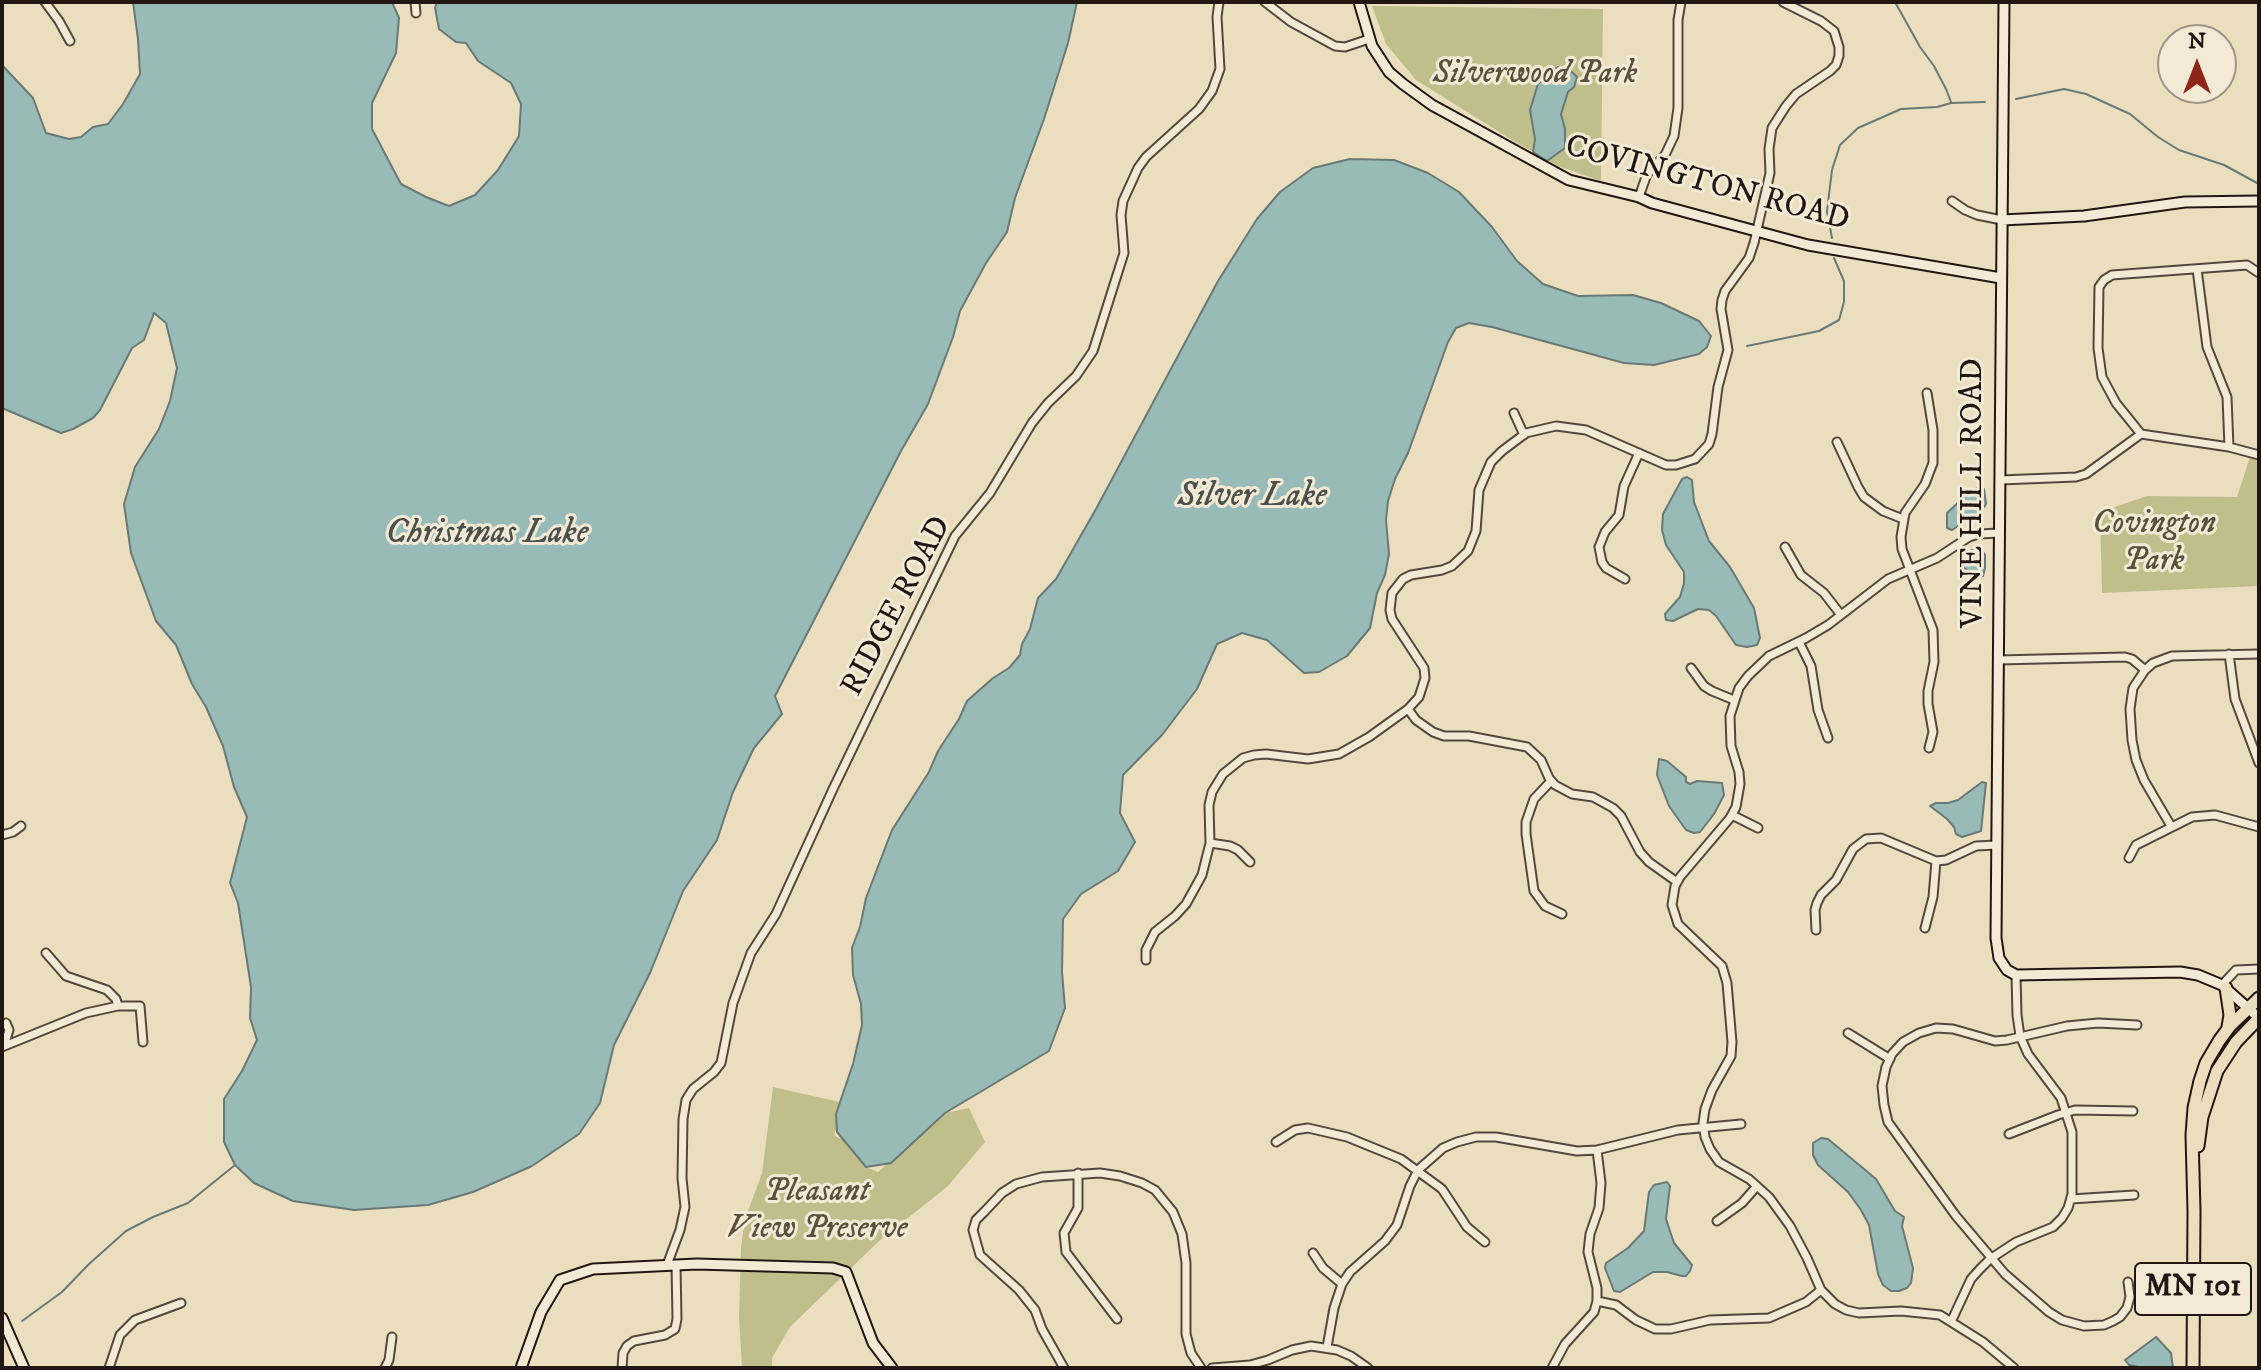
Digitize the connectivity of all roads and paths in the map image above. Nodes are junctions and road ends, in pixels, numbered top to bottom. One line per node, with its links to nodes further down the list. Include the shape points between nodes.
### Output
1 (45, 2): 11 (street)
2 (415, 2): 9 (street)
3 (1219, 2): 96 (street, RIDGE ROAD, via 1220,69 1199,109 1146,157 1123,201 1124,253 1093,351 1032,423 990,493 955,536 776,914 751,953 733,1003 721,1063 686,1100 685,1207)
4 (1265, 2): 10 (street, via 1335,46)
5 (1359, 2): 10 (street, COVINGTON ROAD)
6 (1681, 2): 12 (street, via 1674,136 1647,174)
7 (1783, 2): 16 (street, via 1834,31 1839,56 1830,71 1796,94 1772,128 1770,173)
8 (2004, 2): 15 (street, VINE HILL ROAD)
9 (416, 13)
10 (1369, 39): 12 (street, COVINGTON ROAD, via 1389,72 1432,105 1569,180)
11 (70, 41)
12 (1639, 197): 16 (street, COVINGTON ROAD)
13 (1952, 201): 15 (street, via 1977,215)
14 (2259, 201): 15 (street, via 2185,202 2084,216)
15 (2002, 220): 19 (street, VINE HILL ROAD)
16 (1756, 231): 19 (street, COVINGTON ROAD); 26 (street, via 1749,258 1722,300 1728,350 1709,444 1695,459 1676,465)
17 (2197, 269): 18 (street, via 2247,265); 22 (street, via 2112,275 2099,287 2102,377); 25 (street, via 2205,339 2227,397)
18 (2259, 273)
19 (2001, 278): 28 (street, VINE HILL ROAD)
20 (1927, 393): 29 (street, via 1933,463)
21 (1514, 413): 23 (street)
22 (2141, 434): 25 (street); 28 (street, via 2086,474)
23 (1524, 435): 26 (street, via 1571,426); 42 (street, via 1491,462 1484,476 1468,551 1442,570 1403,579 1392,593 1392,619 1424,668 1423,687)
24 (1837, 442): 29 (street, via 1864,497)
25 (2229, 447): 27 (street)
26 (1639, 453): 33 (street, via 1624,486 1619,515 1599,547 1606,568)
27 (2259, 455)
28 (2000, 480): 30 (street, VINE HILL ROAD)
29 (1903, 519): 32 (street, via 1902,549)
30 (2000, 533): 32 (street, via 1969,537); 38 (street, VINE HILL ROAD)
31 (1785, 547): 34 (street, via 1801,575)
32 (1910, 570): 34 (street, via 1888,579); 44 (street, via 1935,646 1928,691 1933,732)
33 (1625, 579)
34 (1841, 615): 35 (street)
35 (1799, 642): 41 (street, via 1757,665); 43 (street, via 1811,666)
36 (2229, 654): 37 (street); 40 (street, via 2172,656); 45 (street, via 2235,699)
37 (2259, 654)
38 (1998, 660): 40 (street, via 2125,657); 54 (street, VINE HILL ROAD)
39 (1691, 668): 41 (street, via 1712,691)
40 (2145, 670): 49 (street, via 2130,698 2132,740 2144,780)
41 (1734, 700): 47 (street, via 1729,731 1740,784)
42 (1408, 709): 46 (street, via 1444,736 1527,747); 53 (street, via 1339,754 1308,759 1254,755 1233,765 1212,792)
43 (1828, 738)
44 (1929, 748)
45 (2259, 763)
46 (1551, 781): 58 (street, via 1563,791 1613,808 1640,852); 59 (street, via 1534,799 1526,834 1534,891 1545,906)
47 (1732, 815): 51 (street); 58 (street)
48 (21, 826): 52 (street)
49 (2171, 826): 50 (street, via 2215,815); 55 (street, via 2136,845)
50 (2259, 827)
51 (1758, 828)
52 (2, 835)
53 (1210, 843): 57 (street, via 1238,850); 63 (street, via 1195,890 1155,932)
54 (1997, 845): 56 (street, via 1968,848); 65 (street, VINE HILL ROAD, via 1997,949 2003,966)
55 (2129, 858)
56 (1936, 861): 60 (street); 61 (street, via 1881,838 1866,839 1821,895)
57 (1250, 862)
58 (1677, 882): 82 (street, via 1674,915 1722,966 1727,983 1731,1056 1705,1109)
59 (1562, 914)
60 (1925, 928)
61 (1816, 930)
62 (46, 953): 68 (street, via 66,976 107,990)
63 (1146, 960)
64 (2259, 969): 66 (street, via 2236,970)
65 (2016, 975): 66 (street, via 2180,972); 75 (street)
66 (2224, 987): 69 (street); 73 (main road, via 2230,1015)
67 (2259, 998): 69 (main road)
68 (118, 1006): 76 (street, via 140,1006); 77 (street, via 86,1013)
69 (2247, 1007): 70 (street); 73 (main road, MN 101)
70 (2259, 1018): 91 (main road, MN 101, via 2224,1059 2209,1092)
71 (6, 1023): 77 (street)
72 (2137, 1025): 75 (street, via 2082,1024)
73 (2227, 1030): 91 (main road, MN 101, via 2206,1063 2194,1108)
74 (1848, 1033): 78 (street)
75 (2020, 1036): 78 (street, via 1995,1041 1936,1028 1903,1042); 80 (street)
76 (143, 1042)
77 (3, 1047)
78 (1890, 1059): 95 (street, via 1882,1086 1888,1122)
79 (2133, 1111): 80 (street)
80 (2067, 1113): 83 (street); 90 (street, via 2072,1132)
81 (1741, 1124): 82 (street)
82 (1704, 1127): 85 (street); 88 (street, via 1719,1162)
83 (2009, 1134)
84 (1276, 1142): 86 (street, via 1308,1128 1347,1137)
85 (1597, 1150): 86 (street, via 1476,1137 1443,1148); 100 (street, via 1599,1208 1588,1252)
86 (1418, 1170): 93 (street, via 1442,1189 1467,1227); 98 (street, via 1397,1225)
87 (1078, 1173): 103 (street, via 1078,1208 1065,1232 1066,1252); 113 (street, via 1016,1184 976,1220 973,1230 980,1255 1035,1310); 114 (street, via 1142,1183 1173,1212 1186,1263 1186,1334)
88 (1757, 1186): 92 (street); 99 (street, via 1790,1226)
89 (2134, 1195): 90 (street)
90 (2071, 1199): 95 (street, via 2053,1227)
91 (2194, 1211): 119 (main road, MN 101)
92 (1717, 1221)
93 (1485, 1242)
94 (1313, 1253): 98 (street)
95 (1990, 1259): 97 (street, via 2049,1312 2074,1324 2104,1325 2120,1317 2130,1297); 104 (street, via 1971,1279)
96 (671, 1265): 110 (street, via 593,1269 560,1280 541,1312); 111 (street, via 675,1329 627,1346); 112 (street, via 846,1272 873,1343)
97 (2128, 1282)
98 (1342, 1284): 106 (street)
99 (1821, 1290): 100 (street, via 1769,1318 1710,1320 1671,1329 1655,1329 1616,1305); 104 (street, via 1846,1310 1924,1313)
100 (1597, 1301): 117 (street)
101 (181, 1303): 108 (street, via 135,1320 120,1335)
102 (2, 1318): 107 (street)
103 (1117, 1319)
104 (1951, 1322): 118 (street)
105 (392, 1337): 109 (street)
106 (1327, 1347): 115 (street); 116 (street)
107 (24, 1368)
108 (109, 1368)
109 (385, 1368)
110 (521, 1368)
111 (622, 1368)
112 (892, 1368)
113 (1064, 1368)
114 (1201, 1368)
115 (1212, 1368)
116 (1368, 1368)
117 (1552, 1368)
118 (2014, 1368)
119 (2193, 1368)

